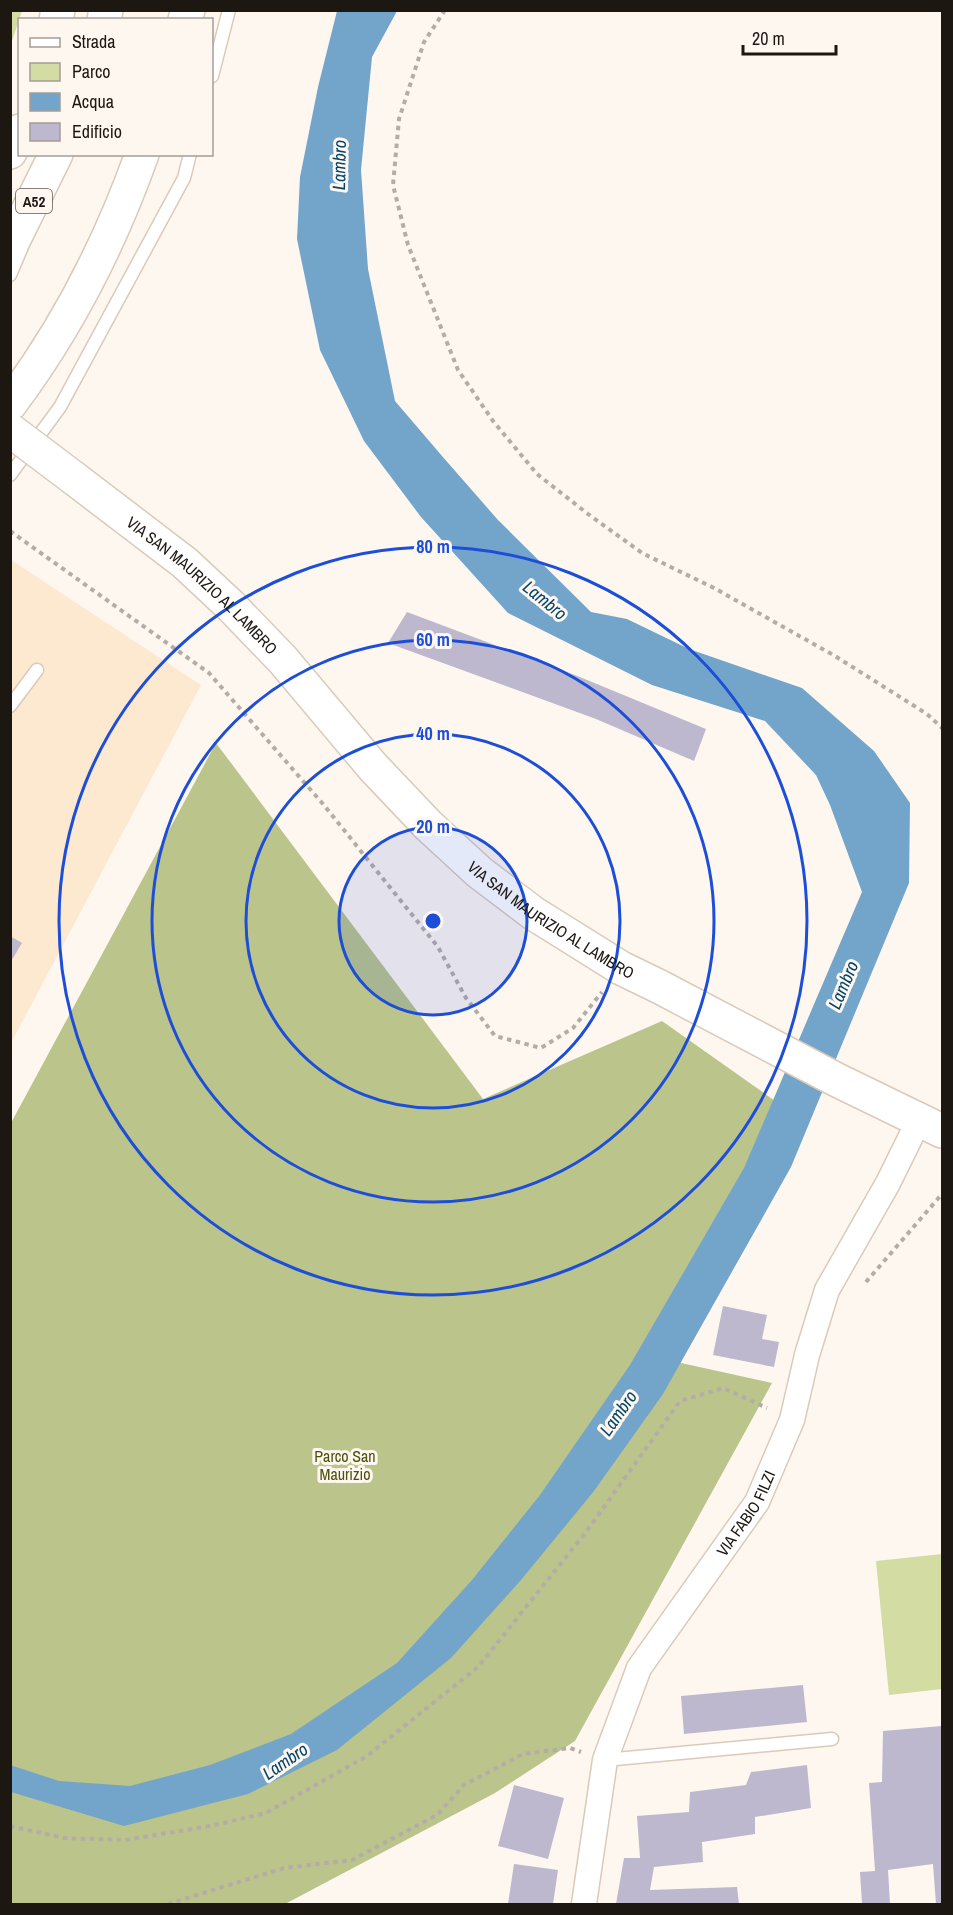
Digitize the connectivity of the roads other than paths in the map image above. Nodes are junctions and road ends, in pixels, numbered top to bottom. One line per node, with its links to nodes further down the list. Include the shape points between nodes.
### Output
1 (229, 10): 2 (lane)
2 (213, 72)
3 (18, 135): 4 (main road)
4 (10, 152)
5 (56, 156): 9 (main road, A52)
6 (56, 156): 10 (lane)
7 (141, 156): 11 (main road, via 104,248 70,314)
8 (190, 156): 13 (lane, via 184,178 60,407)
9 (10, 247)
10 (10, 275)
11 (10, 404)
12 (10, 430): 16 (main road, VIA SAN MAURIZIO AL LAMBRO, bridge, via 185,563 283,660 373,767 428,825 479,872 533,913 621,968)
13 (10, 475)
14 (37, 670): 15 (lane)
15 (10, 706)
16 (931, 1126): 18 (street, VIA FABIO FILZI, via 888,1183 827,1290 792,1420 757,1503 639,1668)
17 (832, 1739): 18 (lane)
18 (605, 1760): 19 (street, VIA FABIO FILZI)
19 (584, 1905)

